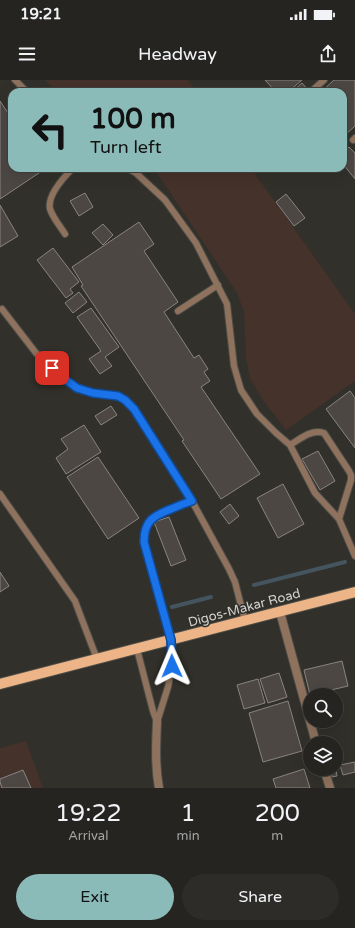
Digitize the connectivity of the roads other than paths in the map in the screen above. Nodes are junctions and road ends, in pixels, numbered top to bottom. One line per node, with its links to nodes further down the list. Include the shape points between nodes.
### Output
1 (15, 80): 3 (lane)
2 (324, 80): 4 (lane)
3 (23, 88)
4 (315, 88)
5 (69, 172): 7 (lane, via 57,186 50,202 52,214)
6 (134, 172): 8 (lane, via 164,200 196,243)
7 (65, 234)
8 (218, 285): 10 (lane); 11 (lane, via 227,304 234,366 241,390 257,414)
9 (2, 309): 13 (lane, via 36,353 59,375 77,388 118,396 130,404)
10 (178, 311)
11 (290, 445): 14 (lane, via 315,493); 14 (lane, via 311,432 324,433 350,470 351,480)
12 (0, 494): 21 (lane, via 75,601)
13 (192, 501): 18 (lane, via 235,582); 19 (lane, via 158,513 147,524 144,535)
14 (339, 519): 15 (lane)
15 (355, 556)
16 (355, 592): 17 (main road, Digos-Makar Road)
17 (280, 612): 18 (main road, Digos-Makar Road); 24 (street)
18 (246, 621): 19 (main road, Digos-Makar Road)
19 (171, 640): 20 (main road, Digos-Makar Road); 23 (lane, via 172,666)
20 (137, 649): 21 (main road, Digos-Makar Road); 23 (lane)
21 (97, 659): 22 (main road, Digos-Makar Road)
22 (0, 684)
23 (157, 722): 26 (street)
24 (314, 736)
25 (326, 776): 27 (street)
26 (159, 788)
27 (330, 788)

